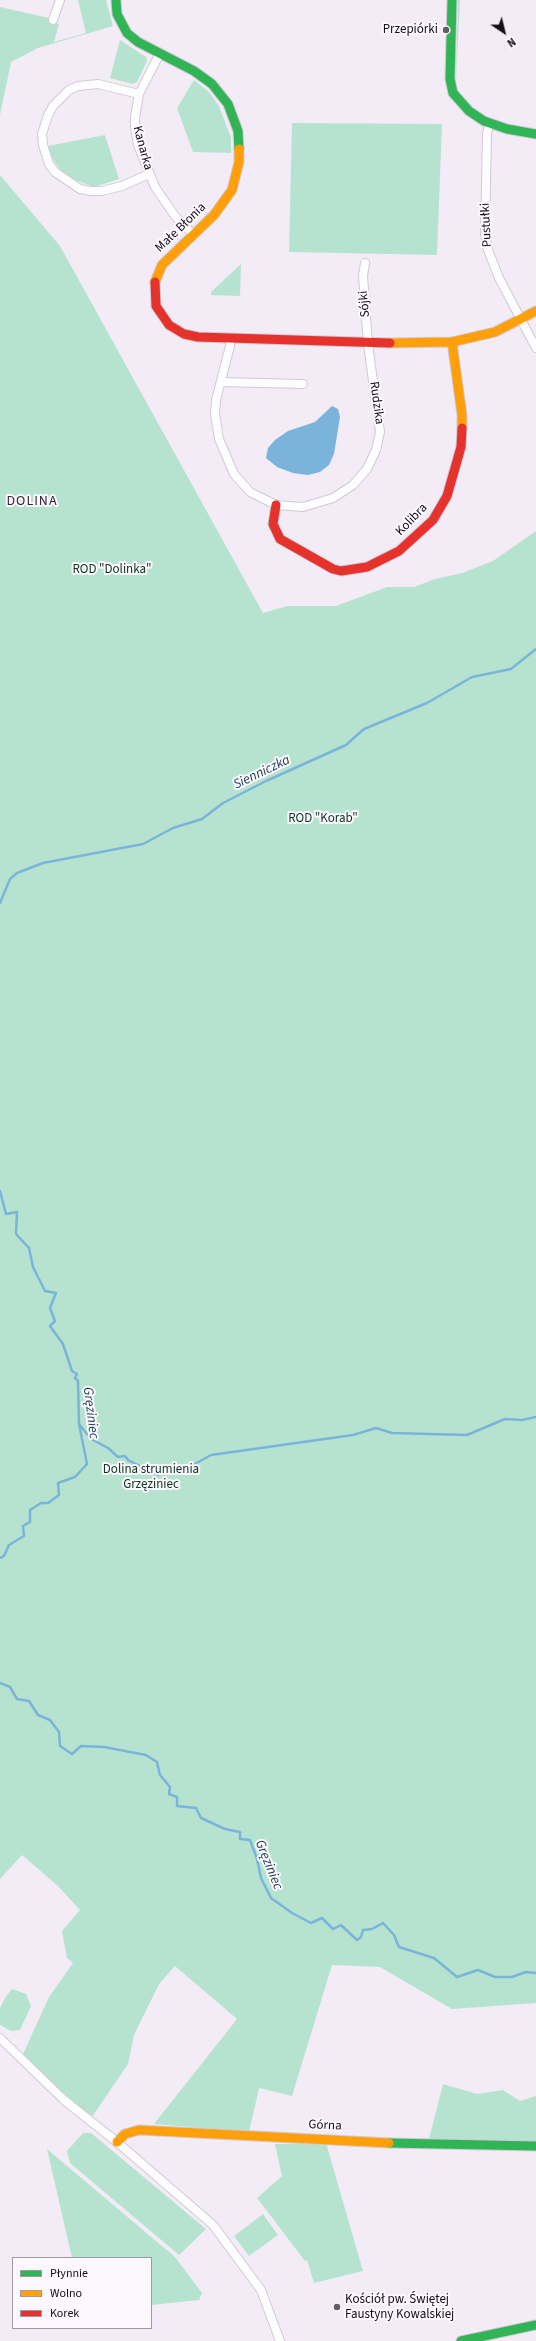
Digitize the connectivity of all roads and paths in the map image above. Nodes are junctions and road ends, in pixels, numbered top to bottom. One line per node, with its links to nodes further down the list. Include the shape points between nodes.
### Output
1 (60, 0): 4 (street)
2 (116, 0): 5 (street, Małe Błonia, via 117,14 127,33)
3 (452, 0): 7 (street, via 451,88 469,111)
4 (53, 20)
5 (160, 53): 6 (street, Kanarka); 10 (street, Małe Błonia, via 212,84 228,104 238,131 239,162 232,190 218,210)
6 (139, 94): 9 (street, Kanarka, via 134,117 135,128); 9 (street, via 98,84 86,84 69,90 53,106 48,116 42,134 43,145 49,164 55,172 80,189 102,191 122,186)
7 (490, 124): 8 (street); 13 (street, Pustułki, via 487,133 488,250 499,278)
8 (536, 134)
9 (149, 174): 10 (street, Kanarka, via 169,208)
10 (193, 234): 14 (street, Małe Błonia, via 158,271 154,292 156,306 169,325 184,334)
11 (365, 263): 16 (street, Sójki, via 363,276)
12 (536, 311): 13 (street, Małe Błonia)
13 (522, 319): 15 (street, Małe Błonia, via 487,335); 17 (street, Pustułki)
14 (230, 339): 16 (street, Małe Błonia); 18 (street, Rudzika)
15 (452, 342): 16 (street, Małe Błonia); 20 (street, Kolibra, via 462,415 461,447 447,496 433,520 414,539 399,551 367,568 341,571 280,539 273,524)
16 (368, 344): 20 (street, Rudzika, via 380,432 372,460 360,478 333,498 303,507)
17 (536, 348)
18 (220, 382): 19 (street); 20 (street, Rudzika, via 214,414 223,452 242,485 257,497)
19 (303, 384)
20 (276, 505)
21 (0, 2038): 22 (street, via 64,2100)
22 (117, 2142): 23 (street, Górna, via 125,2134 140,2130 417,2144); 25 (street, via 193,2206 223,2236 261,2290)
23 (536, 2146)
24 (536, 2325): 26 (street)
25 (280, 2341)
26 (461, 2341)

